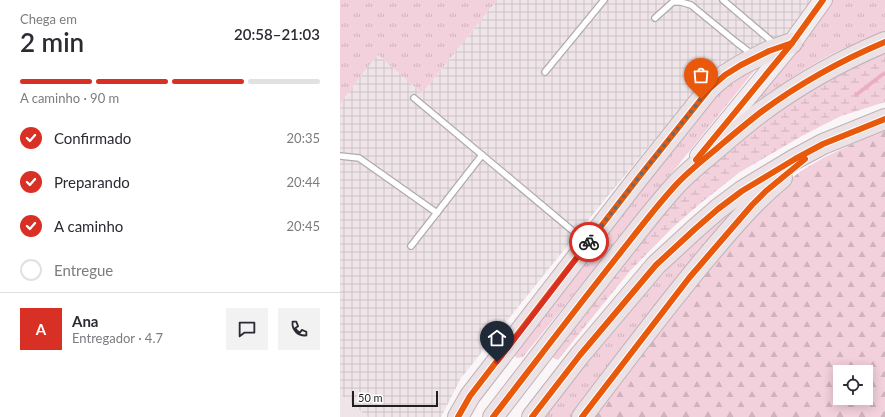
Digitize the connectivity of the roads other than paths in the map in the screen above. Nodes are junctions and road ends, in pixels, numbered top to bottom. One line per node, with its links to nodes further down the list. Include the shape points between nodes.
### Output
1 (604, 0): 8 (lane)
2 (723, 0): 6 (lane)
3 (823, 0): 6 (main road)
4 (655, 18): 7 (lane, via 673,2 691,5)
5 (885, 42): 14 (highway, via 782,97 719,146)
6 (786, 45): 7 (highway); 14 (main road)
7 (757, 57): 16 (highway, via 725,75 710,88)
8 (545, 72)
9 (414, 98): 12 (lane)
10 (885, 119): 11 (highway)
11 (823, 144): 20 (highway, via 742,191 669,252 580,355); 21 (highway, via 752,205 689,278)
12 (482, 155): 15 (lane); 16 (lane)
13 (340, 156): 15 (lane, via 359,158)
14 (675, 186): 19 (highway)
15 (437, 214): 17 (lane)
16 (588, 243): 18 (highway, via 470,396)
17 (411, 246)
18 (458, 417)
19 (493, 417)
20 (532, 417)
21 (582, 417)

